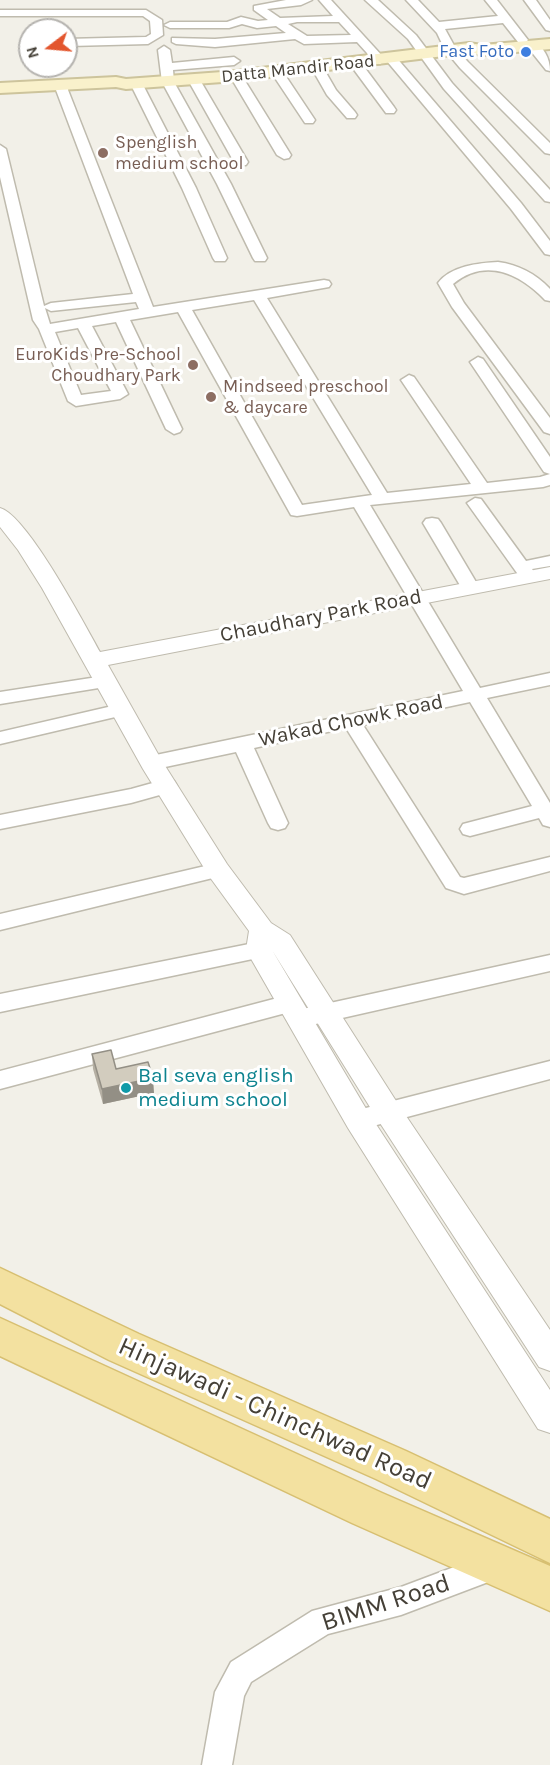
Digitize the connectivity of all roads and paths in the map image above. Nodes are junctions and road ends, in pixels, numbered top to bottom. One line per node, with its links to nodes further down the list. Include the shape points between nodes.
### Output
1 (95, 0): 9 (street)
2 (306, 0): 10 (street, via 258,7)
3 (371, 0): 25 (street)
4 (412, 0): 14 (street)
5 (491, 0): 12 (street)
6 (530, 0): 15 (street)
7 (328, 3): 10 (street, via 311,13); 11 (street)
8 (0, 13): 9 (street)
9 (93, 14): 20 (street, via 153,16 157,35 148,40)
10 (275, 19): 11 (street); 13 (street, via 257,25 241,20 229,25); 16 (street)
11 (342, 19): 17 (street)
12 (506, 19): 14 (street); 21 (street)
13 (170, 25)
14 (437, 26): 24 (street)
15 (550, 28)
16 (298, 35): 17 (street, via 304,40); 19 (street, via 215,43)
17 (360, 38): 26 (street)
18 (550, 38): 21 (main road, Datta Mandir Road)
19 (176, 40)
20 (78, 42)
21 (527, 43): 22 (main road, Datta Mandir Road); 24 (main road, Datta Mandir Road); 29 (street)
22 (550, 44)
23 (164, 50): 32 (street)
24 (451, 50): 25 (main road, Datta Mandir Road); 42 (street)
25 (425, 53): 26 (main road, Datta Mandir Road); 46 (street, via 448,86)
26 (386, 59): 27 (main road, Datta Mandir Road); 47 (street, via 516,206)
27 (355, 63): 28 (main road, Datta Mandir Road); 38 (street)
28 (317, 67): 31 (main road, Datta Mandir Road); 39 (street, via 331,92)
29 (550, 67)
30 (235, 68): 31 (main road, Datta Mandir Road); 32 (street); 33 (main road, Datta Mandir Road); 43 (street)
31 (277, 72): 40 (street)
32 (167, 74): 33 (main road, Datta Mandir Road); 34 (main road, Datta Mandir Road); 45 (street)
33 (194, 80): 44 (street)
34 (131, 84): 36 (main road, Datta Mandir Road); 45 (street)
35 (0, 88): 36 (main road, Datta Mandir Road)
36 (63, 88): 37 (main road, Datta Mandir Road); 52 (street)
37 (0, 93)
38 (390, 110)
39 (351, 115)
40 (309, 120)
41 (0, 149): 59 (street, via 40,320)
42 (550, 150)
43 (284, 155)
44 (241, 162)
45 (207, 186): 48 (street); 49 (street)
46 (550, 198)
47 (550, 251)
48 (220, 258)
49 (260, 258)
50 (324, 284): 51 (street)
51 (258, 295): 55 (street); 67 (street)
52 (142, 297): 54 (street); 56 (street)
53 (550, 297): 62 (street, via 531,279 508,267 491,265 467,271 445,283)
54 (51, 307)
55 (183, 307): 56 (street); 68 (street, via 297,511)
56 (148, 313): 57 (street)
57 (122, 317): 58 (street); 63 (street)
58 (83, 323): 59 (street); 59 (street, via 120,394 76,401)
59 (46, 328)
60 (478, 362): 64 (street)
61 (409, 380): 66 (street)
62 (547, 420)
63 (174, 429)
64 (550, 469)
65 (550, 479): 66 (street)
66 (478, 495): 67 (street); 72 (street)
67 (382, 498): 68 (street)
68 (359, 501): 74 (street)
69 (0, 514): 75 (street, via 27,547)
70 (432, 523): 73 (street)
71 (510, 534): 72 (street)
72 (541, 570): 73 (street, Chaudhary Park Road)
73 (470, 587): 74 (street, Chaudhary Park Road)
74 (416, 597): 75 (street, Chaudhary Park Road); 78 (street)
75 (93, 661): 77 (street)
76 (550, 679): 78 (street, Wakad Chowk Road)
77 (104, 682): 79 (street); 80 (street)
78 (475, 695): 81 (street, Wakad Chowk Road); 86 (street)
79 (0, 698)
80 (121, 710): 82 (street); 84 (street)
81 (351, 721): 83 (street, Wakad Chowk Road); 90 (street, via 453,883 464,886)
82 (0, 738)
83 (242, 744): 84 (street, Wakad Chowk Road); 88 (street)
84 (151, 764): 85 (street)
85 (167, 786): 87 (street); 91 (street)
86 (547, 815): 89 (street)
87 (0, 822)
88 (278, 823)
89 (470, 829)
90 (550, 864)
91 (218, 870): 92 (street); 93 (street)
92 (0, 922)
93 (261, 940): 95 (street); 96 (street)
94 (550, 963): 96 (street)
95 (0, 1003)
96 (304, 1012): 98 (street); 99 (street); 100 (street)
97 (550, 1070): 99 (street)
98 (0, 1080)
99 (388, 1112): 100 (street); 103 (street)
100 (358, 1120): 104 (street)
101 (0, 1285): 106 (main road, Hinjawadi - Chinchwad Road, via 124,1347 391,1465)
102 (0, 1336): 107 (main road, Hinjawadi - Chinchwad Road)
103 (546, 1343): 104 (street)
104 (506, 1348): 105 (street)
105 (550, 1418)
106 (550, 1542)
107 (494, 1566): 108 (main road, Hinjawadi - Chinchwad Road); 109 (street, BIMM Road, via 401,1600 322,1621 241,1672 230,1692)
108 (550, 1589)
109 (217, 1765)

